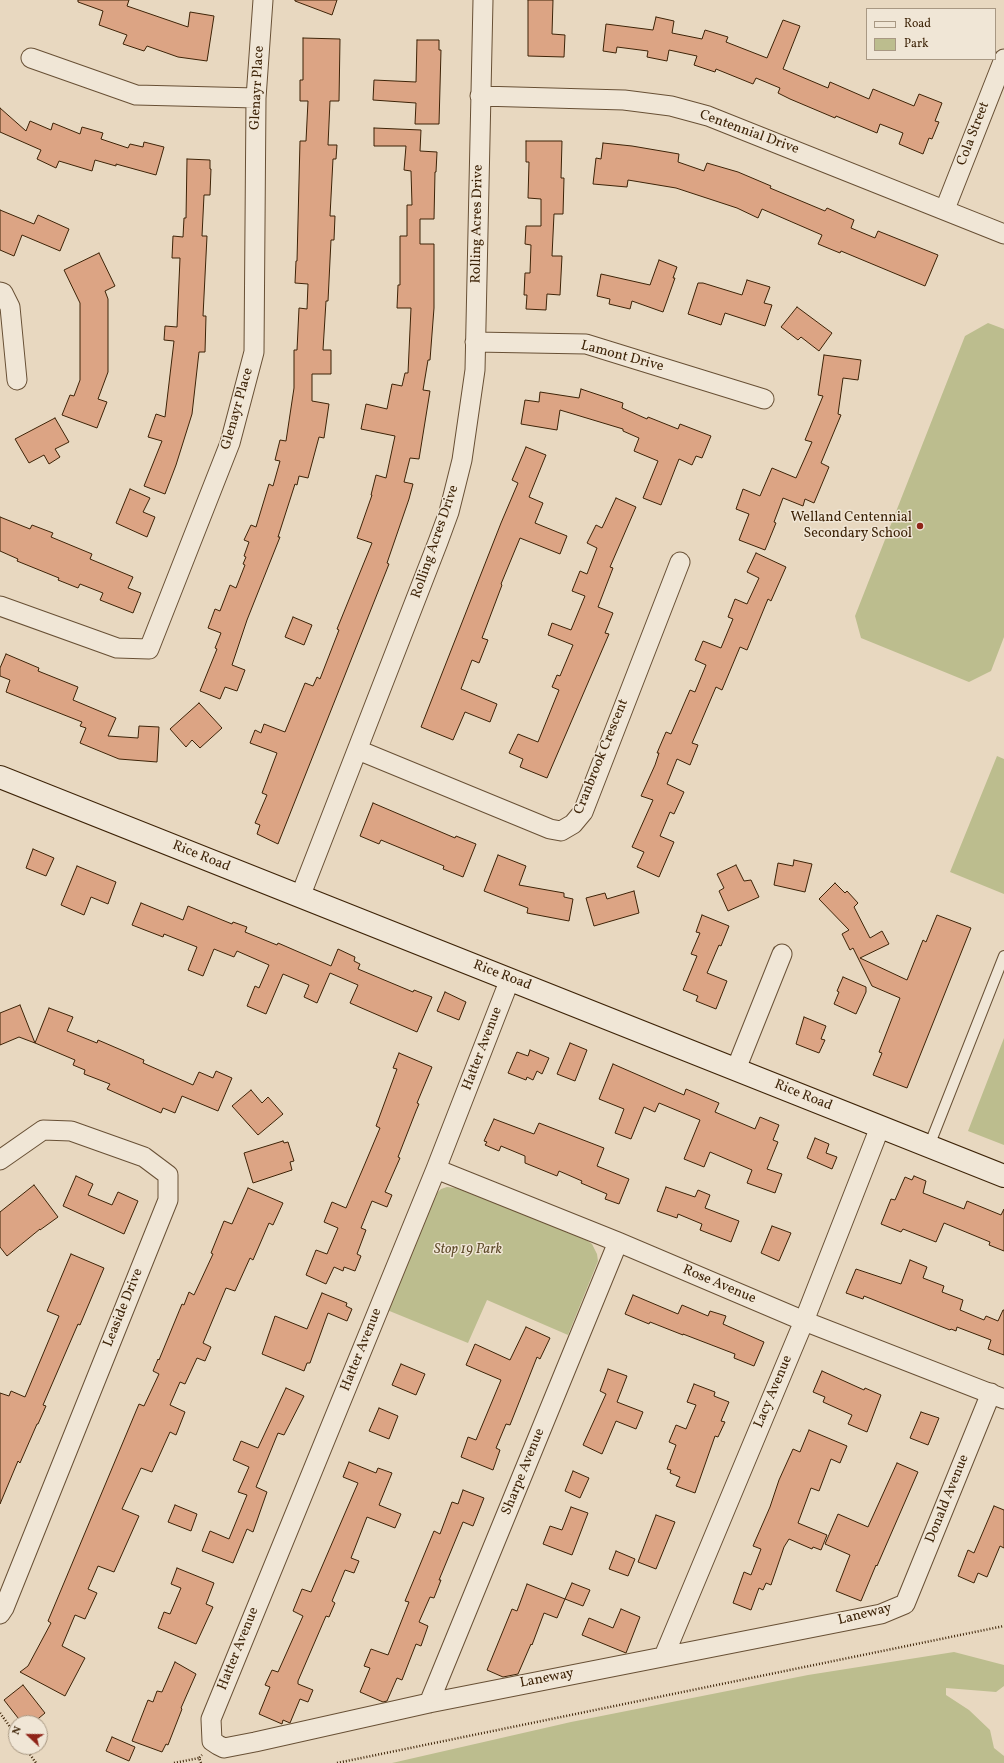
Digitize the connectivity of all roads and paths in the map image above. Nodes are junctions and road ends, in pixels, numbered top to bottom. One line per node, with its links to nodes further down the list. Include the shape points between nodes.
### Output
1 (263, 0): 6 (street, Glenayr Place)
2 (483, 0): 5 (street, Rolling Acres Drive)
3 (31, 58): 6 (street, via 136,95)
4 (1004, 59): 7 (street, Cola Street)
5 (480, 96): 7 (street, Centennial Drive, via 624,100 671,106 742,128); 10 (street, Rolling Acres Drive)
6 (256, 98): 14 (street, Glenayr Place, via 254,352 230,443 149,648 117,648)
7 (945, 209): 8 (street, Centennial Drive)
8 (1004, 234)
9 (0, 292): 11 (street, via 10,307)
10 (475, 342): 12 (street, Lamont Drive, via 586,344); 15 (street, Rolling Acres Drive, via 466,442 449,512)
11 (17, 380)
12 (764, 399)
13 (680, 562): 15 (street, Cranbrook Crescent, via 583,812 573,824 561,831 550,829)
14 (0, 606)
15 (358, 750): 17 (street, Rolling Acres Drive)
16 (0, 777): 17 (main road, Rice Road)
17 (300, 897): 20 (main road, Rice Road)
18 (782, 954): 21 (street)
19 (1004, 956): 23 (lane)
20 (510, 979): 21 (main road, Rice Road); 25 (street, Hatter Avenue)
21 (736, 1069): 22 (main road, Rice Road)
22 (880, 1127): 23 (main road, Rice Road); 28 (street, Lacy Avenue)
23 (929, 1146): 26 (main road, Rice Road)
24 (0, 1160): 31 (street, Leaside Drive, via 43,1130 71,1131 144,1157 168,1175 168,1200)
25 (436, 1169): 27 (street, Rose Avenue); 36 (street, Hatter Avenue)
26 (1004, 1176)
27 (618, 1242): 28 (street, Rose Avenue); 34 (street, Sharpe Avenue)
28 (804, 1321): 29 (street, Rose Avenue); 33 (street, Lacy Avenue)
29 (997, 1396): 30 (street, Donald Avenue)
30 (905, 1604): 33 (street, Laneway, via 881,1614)
31 (0, 1614)
32 (1004, 1626): 40 (path)
33 (664, 1656): 34 (street, Laneway)
34 (429, 1702): 36 (street, Laneway, via 224,1748 212,1741)
35 (0, 1713): 37 (path)
36 (211, 1719)
37 (8, 1724)
38 (199, 1758): 39 (path)
39 (174, 1763)
40 (338, 1763)

